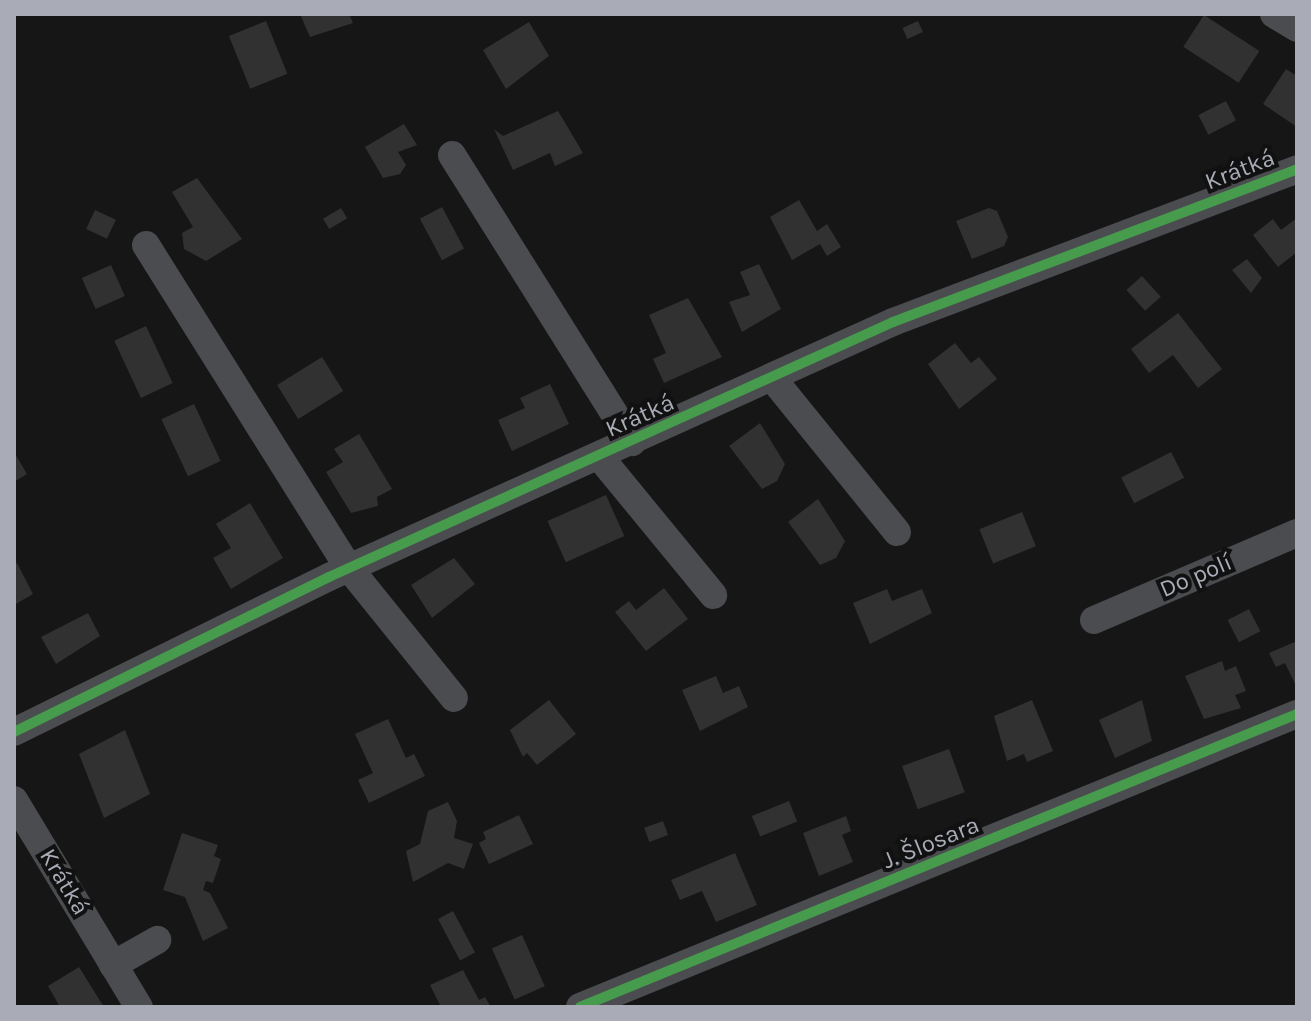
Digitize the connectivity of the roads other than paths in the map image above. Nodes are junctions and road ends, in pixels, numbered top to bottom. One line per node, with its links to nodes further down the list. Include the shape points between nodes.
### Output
1 (1274, 14): 2 (street)
2 (1297, 28)
3 (452, 155): 7 (street, Krátká)
4 (1297, 169): 6 (street, Krátká, via 893,322)
5 (146, 245): 11 (street)
6 (773, 379): 7 (street, Krátká); 9 (street)
7 (632, 442): 8 (street, Krátká)
8 (599, 456): 11 (street, Krátká); 12 (street, Krátká)
9 (897, 532)
10 (1297, 533): 13 (street, Do polí)
11 (349, 568): 14 (street); 16 (street, Krátká)
12 (713, 595)
13 (1094, 620)
14 (454, 698)
15 (1297, 714): 21 (street, J. Šlosara)
16 (14, 732)
17 (14, 800): 19 (street, Krátká)
18 (157, 940): 19 (street)
19 (113, 965): 20 (street, Krátká)
20 (139, 1007)
21 (580, 1007)

